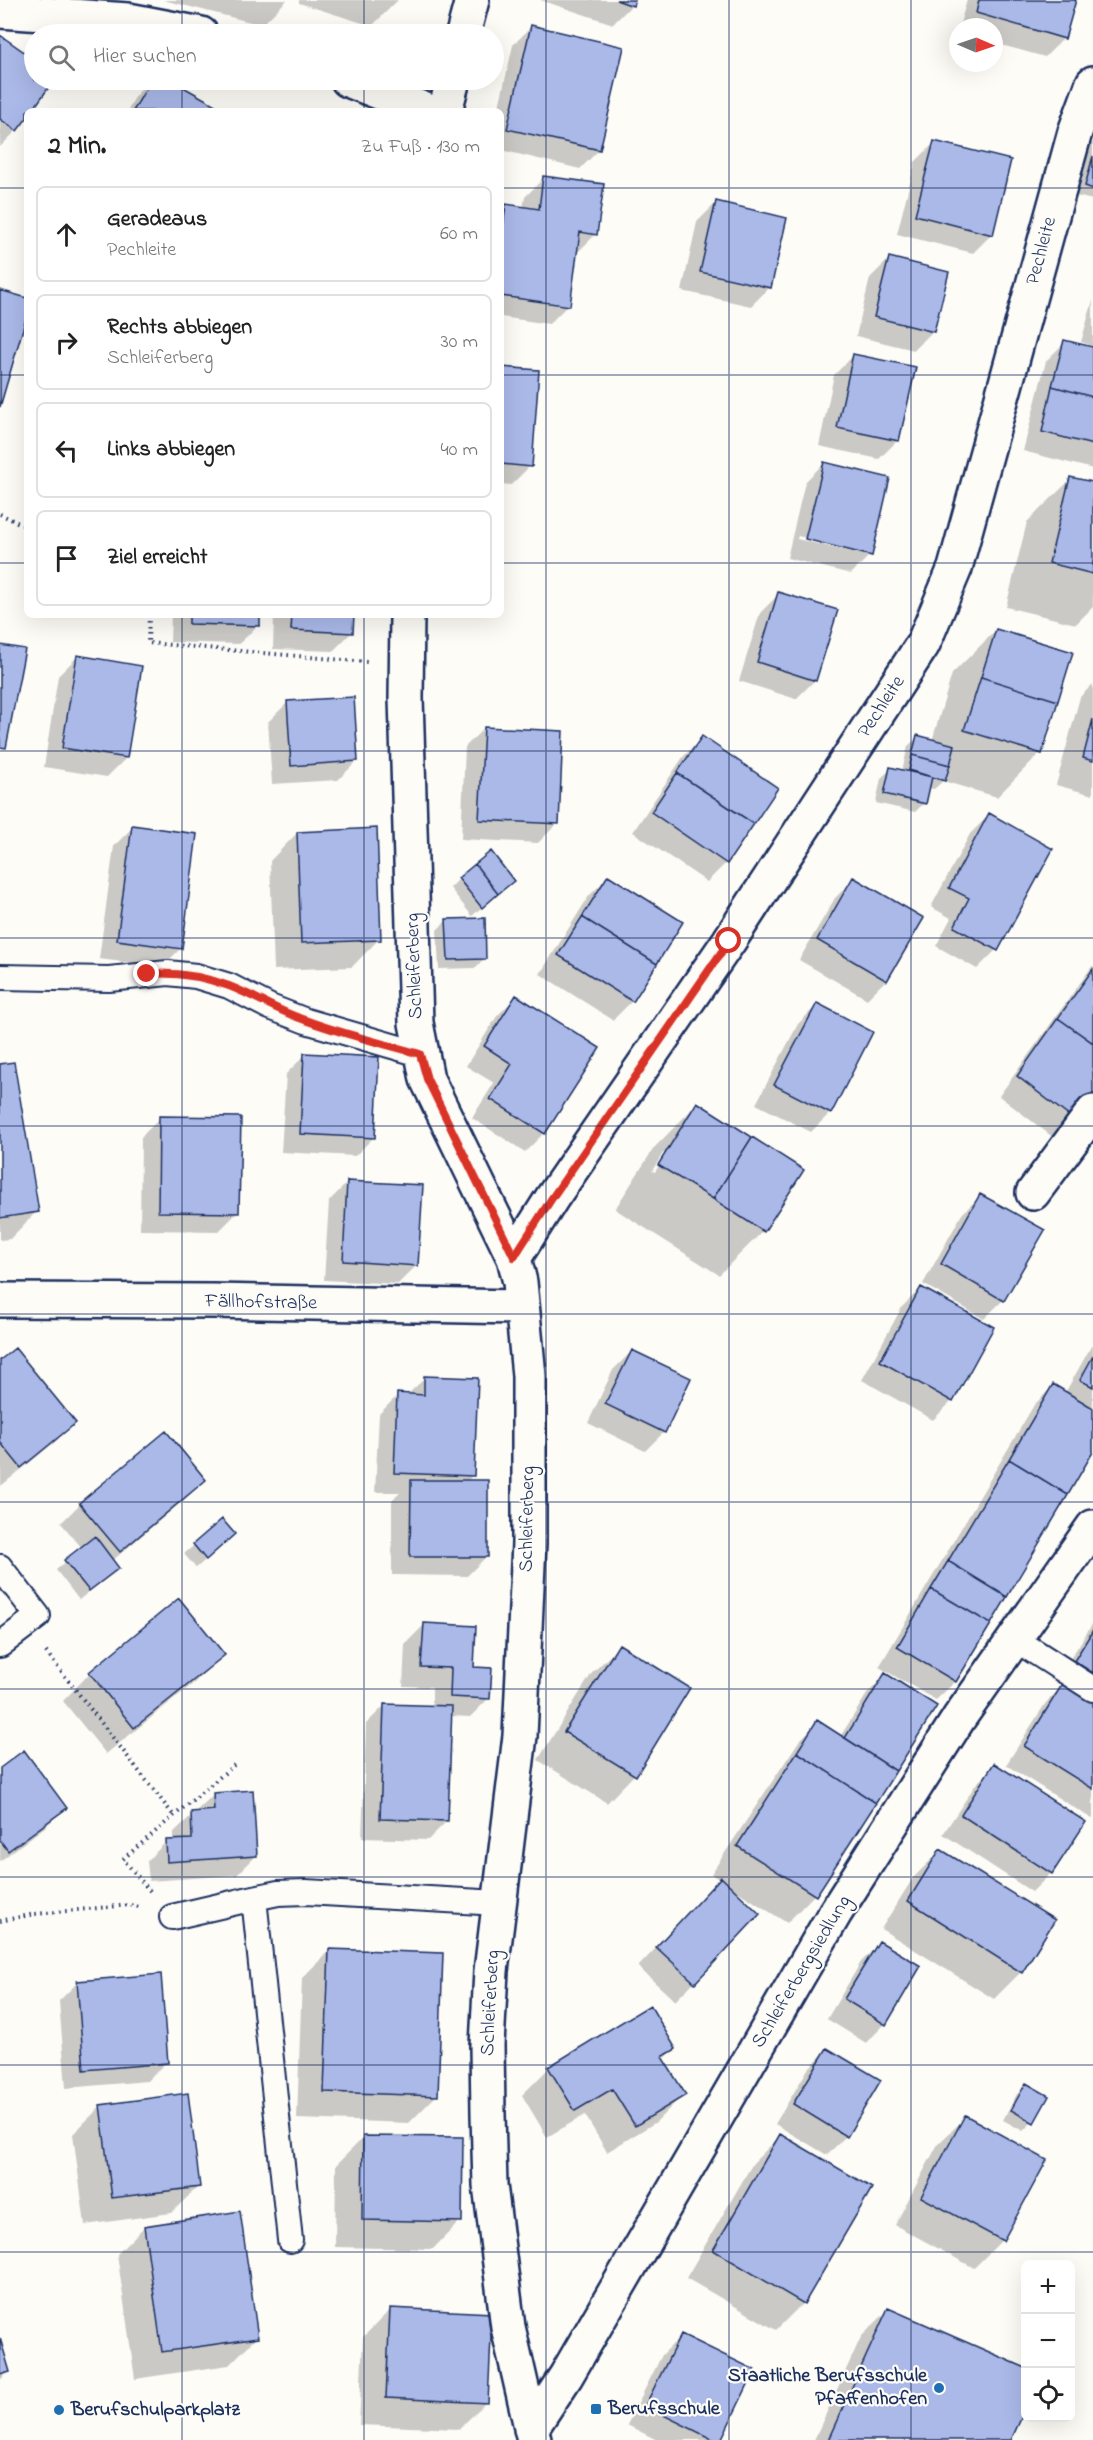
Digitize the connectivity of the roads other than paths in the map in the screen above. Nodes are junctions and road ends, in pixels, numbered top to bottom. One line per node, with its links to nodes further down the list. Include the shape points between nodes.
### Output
1 (472, 0): 4 (street)
2 (0, 11): 3 (street)
3 (149, 24)
4 (466, 24)
5 (1093, 83): 15 (street, Pechleite, via 1075,132 956,568 923,644 735,932)
6 (374, 90): 8 (street)
7 (450, 90): 9 (street)
8 (420, 108)
9 (446, 108)
10 (407, 618): 12 (street, Schleiferberg, via 416,1023)
11 (0, 977): 12 (lane, via 109,979 168,973 196,976 229,986 306,1021)
12 (420, 1054): 15 (street, Schleiferberg, via 427,1079)
13 (1093, 1112): 14 (street)
14 (1033, 1193)
15 (514, 1257): 17 (street, Schleiferberg)
16 (0, 1300): 17 (street, Fällhofstraße)
17 (522, 1308): 24 (street, Schleiferberg, via 529,1376 528,1566 520,1736)
18 (1093, 1527): 20 (street, Schleiferbergsiedlung)
19 (0, 1567): 21 (lane, via 38,1616)
20 (1015, 1639): 22 (lane); 27 (street, Schleiferbergsiedlung, via 959,1718 835,1913)
21 (0, 1645)
22 (1093, 1689)
23 (254, 1898): 24 (lane, via 306,1892); 25 (lane); 26 (lane)
24 (499, 1903): 27 (street, Schleiferberg, via 487,2045 490,2185 508,2327)
25 (172, 1917)
26 (290, 2240)
27 (533, 2435)

